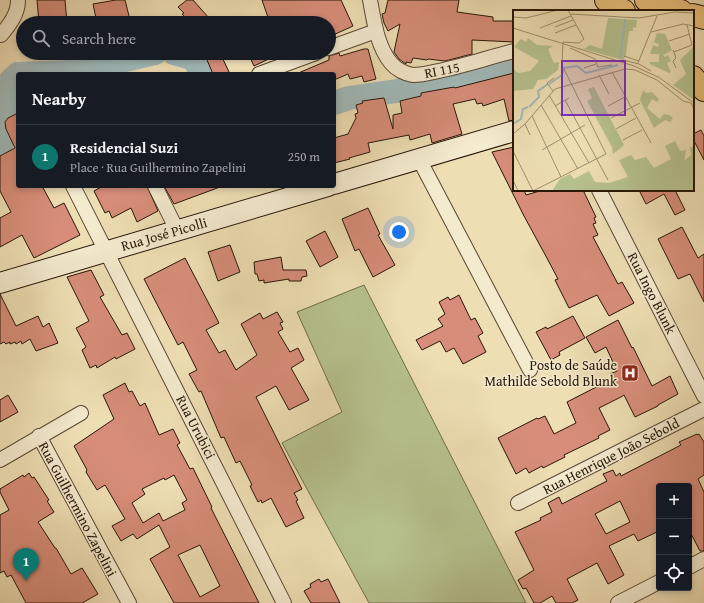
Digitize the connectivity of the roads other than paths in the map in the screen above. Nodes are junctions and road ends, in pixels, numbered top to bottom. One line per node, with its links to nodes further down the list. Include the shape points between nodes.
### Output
1 (18, 0): 10 (street, via 15,15)
2 (370, 0): 9 (street, RI 115)
3 (606, 0): 5 (highway)
4 (646, 0): 6 (highway)
5 (622, 10)
6 (678, 10)
7 (694, 15): 8 (highway)
8 (704, 18)
9 (376, 31): 11 (street); 12 (street, RI 115, via 392,65 411,75 464,65)
10 (1, 35)
11 (336, 45)
12 (513, 51)
13 (297, 60): 14 (street)
14 (264, 72)
15 (694, 78): 16 (highway)
16 (704, 92): 17 (street)
17 (694, 95)
18 (513, 131): 19 (street)
19 (419, 159): 20 (street); 28 (street)
20 (336, 183)
21 (74, 188): 26 (street, Rua Urubici)
22 (157, 188): 25 (street)
23 (321, 188): 25 (street, Rua José Picolli)
24 (600, 191): 29 (street, Rua Ingo Blunk)
25 (177, 230): 26 (street, Rua José Picolli)
26 (107, 251): 27 (street, Rua José Picolli); 39 (street, Rua Urubici)
27 (0, 283)
28 (530, 370)
29 (704, 396)
30 (704, 409): 34 (street, Rua Henrique João Sebold)
31 (81, 413): 32 (street)
32 (39, 436): 33 (street); 38 (street, Rua Guilhermino Zapelini)
33 (0, 460)
34 (518, 503)
35 (704, 559): 36 (street)
36 (692, 565)
37 (656, 584): 40 (street)
38 (129, 603)
39 (284, 603)
40 (618, 603)

